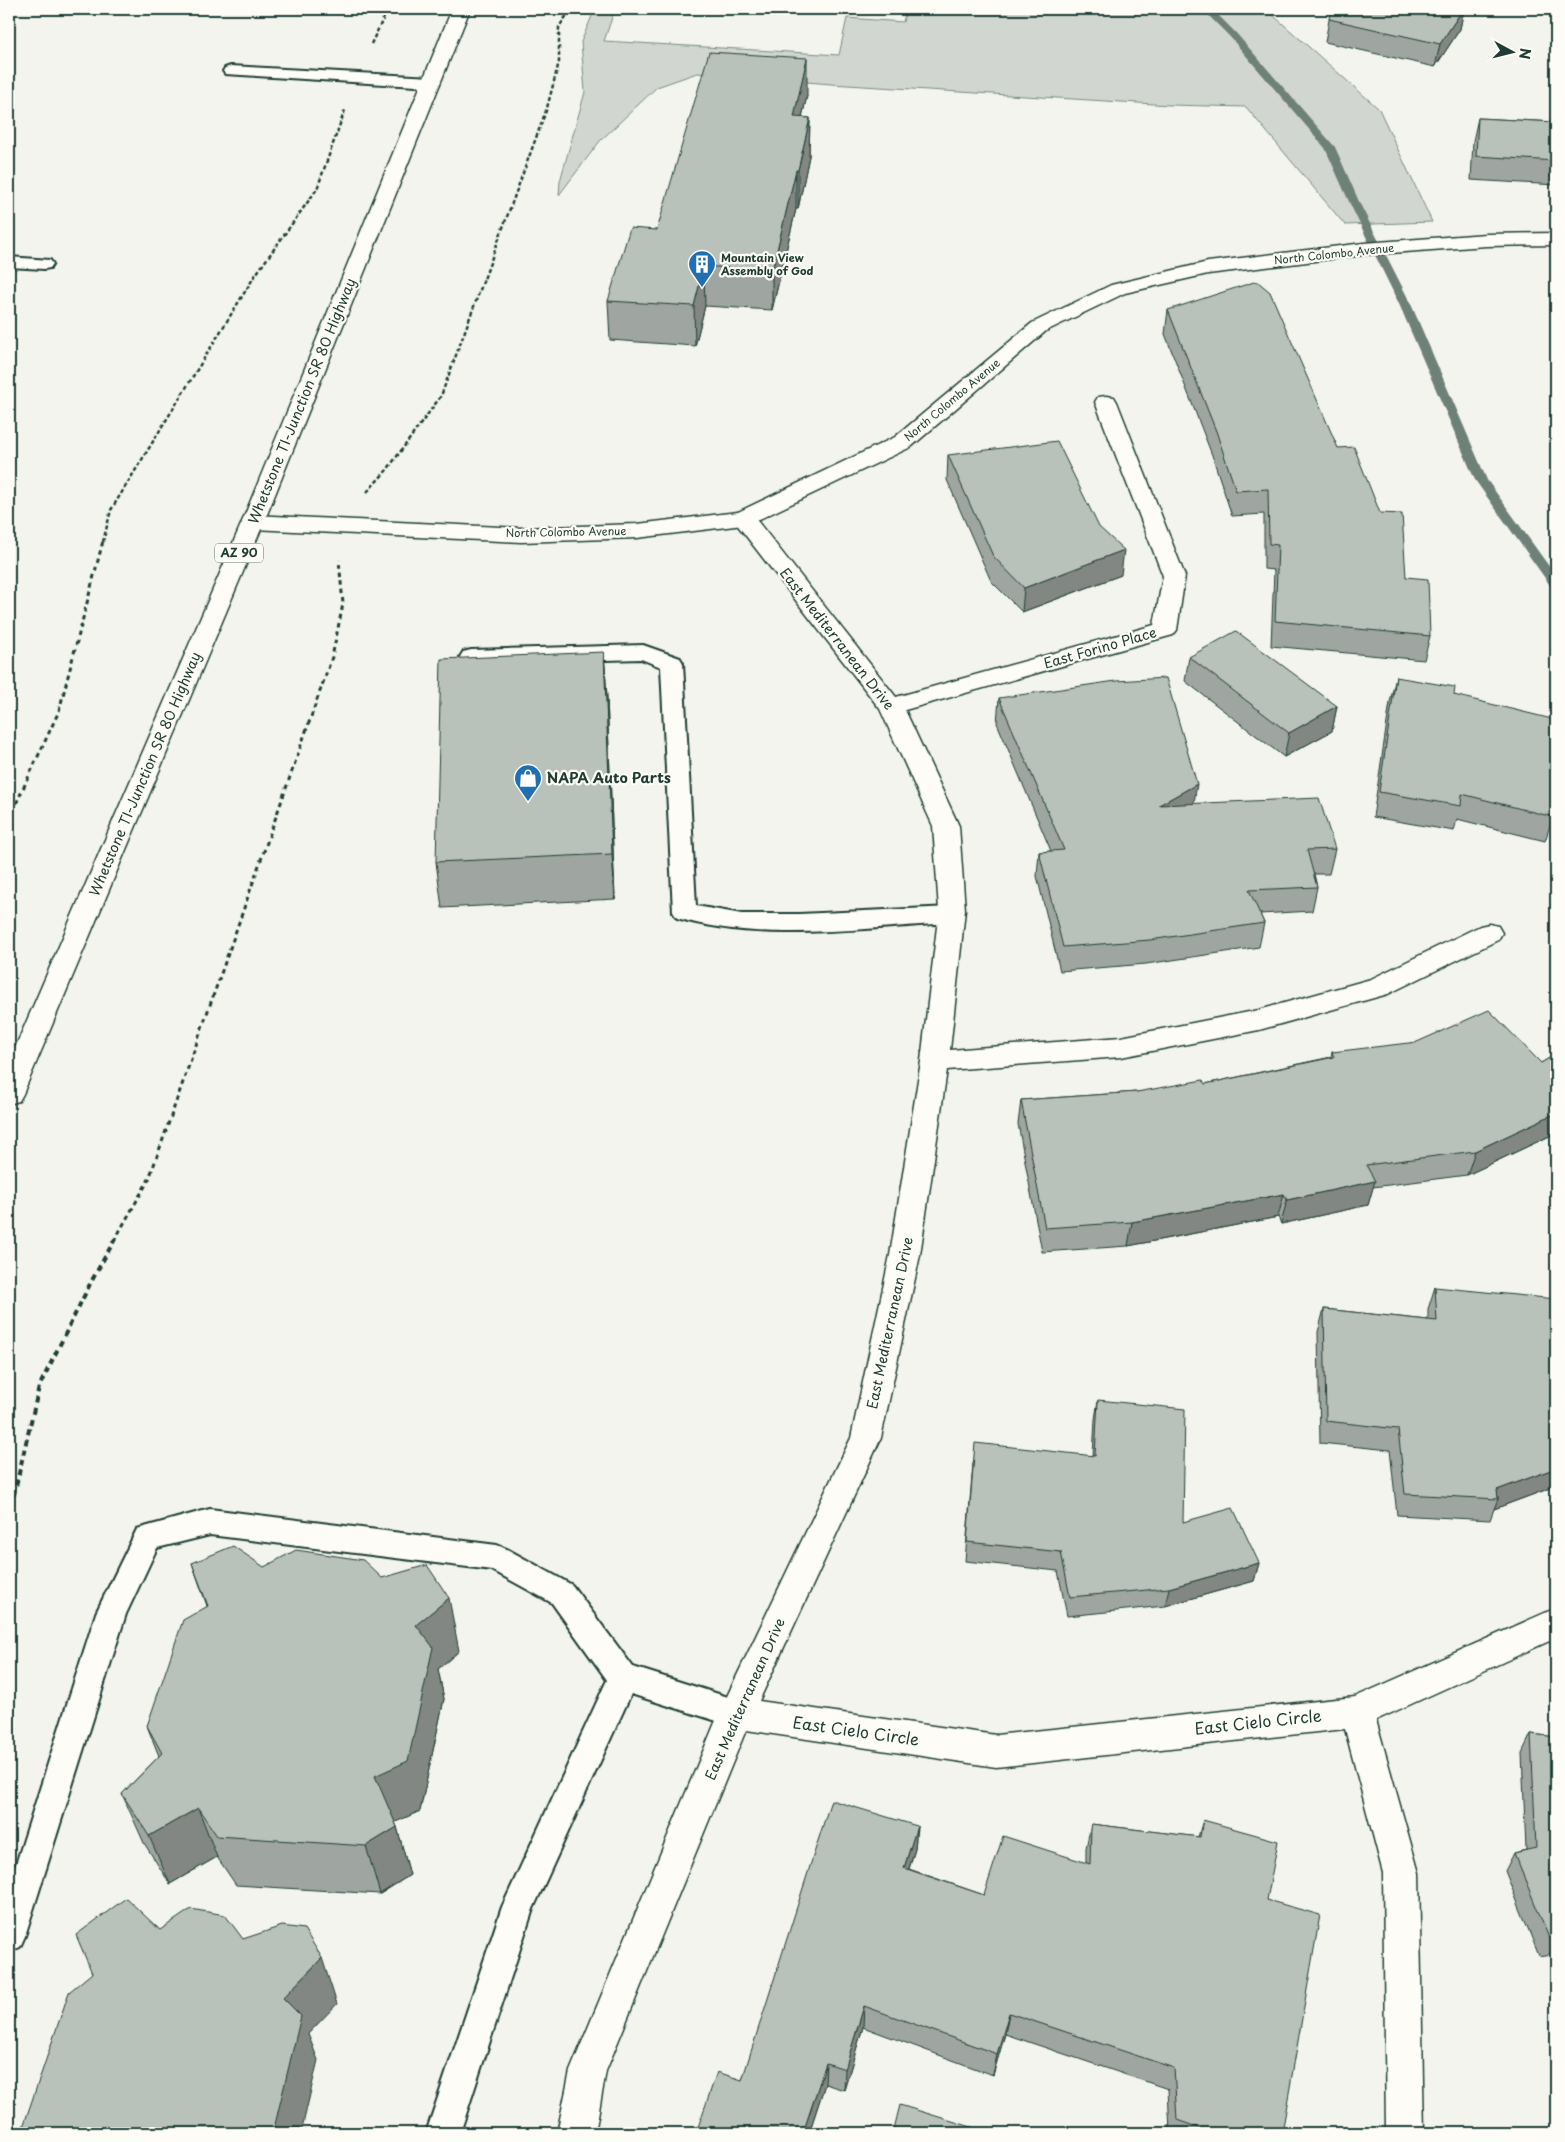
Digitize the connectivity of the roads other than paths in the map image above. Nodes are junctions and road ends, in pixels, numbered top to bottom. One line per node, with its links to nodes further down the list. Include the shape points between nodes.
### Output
1 (461, 9): 3 (main road, Whetstone TI-Junction SR 80 Highway / AZ 90)
2 (231, 71): 3 (lane)
3 (432, 82): 9 (main road, Whetstone TI-Junction SR 80 Highway / AZ 90)
4 (1556, 239): 8 (main road, North Colombo Avenue, via 1486,240 1364,249 1208,268 1118,289 1039,327 903,442)
5 (9, 262): 6 (lane)
6 (44, 264)
7 (1106, 402): 11 (main road, East Forino Place, via 1174,576 1165,630)
8 (743, 518): 9 (main road, North Colombo Avenue, via 637,531 521,535); 11 (main road, East Mediterranean Drive)
9 (253, 522): 15 (main road, Whetstone TI-Junction SR 80 Highway / AZ 90)
10 (471, 657): 12 (lane, via 643,652 672,663 685,912 742,923)
11 (891, 706): 12 (main road, East Mediterranean Drive, via 946,826)
12 (951, 915): 14 (main road, East Mediterranean Drive)
13 (1489, 933): 14 (main road, via 1379,987 1259,1020 1121,1047)
14 (935, 1061): 19 (main road, East Mediterranean Drive, via 905,1255 866,1438)
15 (9, 1094)
16 (1556, 1623): 18 (main road, East Cielo Circle)
17 (623, 1678): 19 (lane); 20 (lane, via 562,1594 497,1558 210,1522 147,1538 111,1613); 21 (lane, via 518,1908)
18 (1357, 1712): 19 (main road, East Cielo Circle, via 996,1751); 23 (main road, via 1401,1872)
19 (736, 1714): 22 (main road, East Mediterranean Drive, via 588,2071)
20 (9, 1936)
21 (442, 2133)
22 (576, 2133)
23 (1405, 2133)

